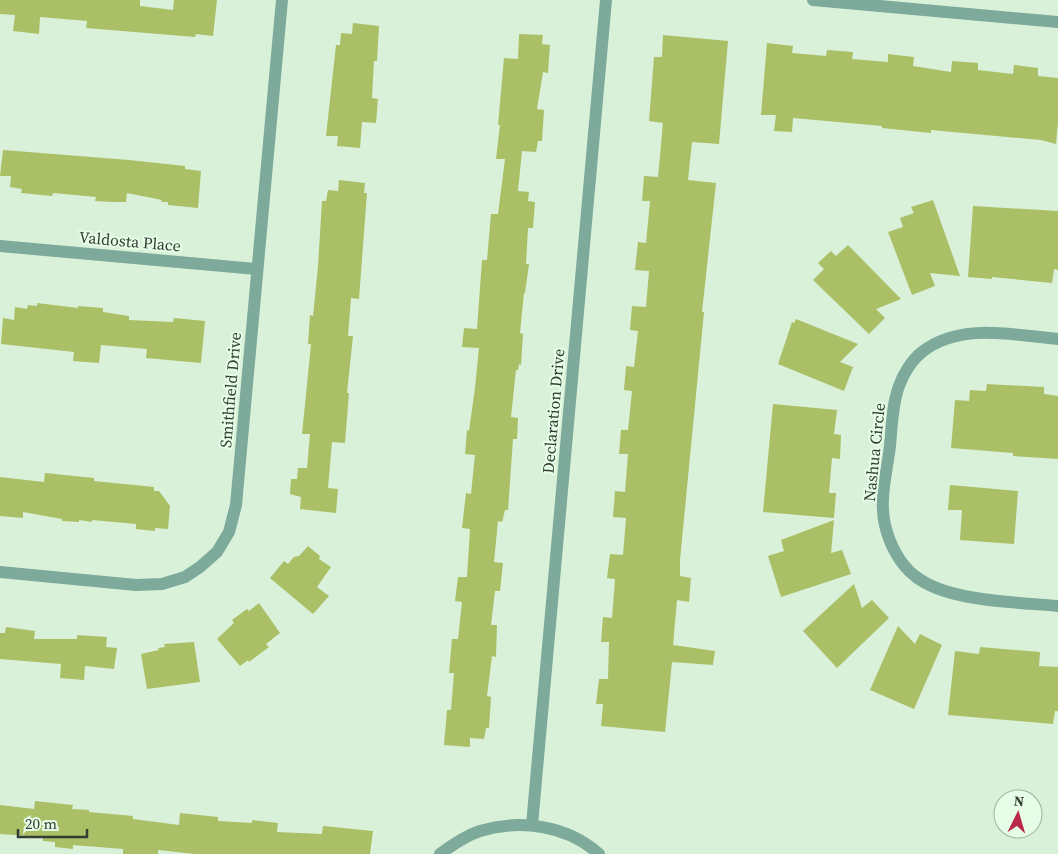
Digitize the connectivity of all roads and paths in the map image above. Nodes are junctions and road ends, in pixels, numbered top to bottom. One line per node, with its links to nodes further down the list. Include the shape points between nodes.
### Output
1 (282, 0): 6 (street, Smithfield Drive)
2 (606, 0): 10 (street, Declaration Drive)
3 (813, 0): 4 (street)
4 (1058, 22)
5 (0, 246): 6 (street, Valdosta Place)
6 (257, 268): 8 (street, Smithfield Drive, via 236,505 229,532 217,552 185,577 162,584 136,585)
7 (1058, 339): 9 (street, Nashua Circle, via 964,333 946,338 922,352 899,384 883,500 884,524 891,544 914,576 936,589 962,596)
8 (0, 572)
9 (1058, 606)
10 (532, 825): 11 (street, via 504,825 479,831); 12 (street, via 577,839)
11 (440, 854)
12 (599, 854)

